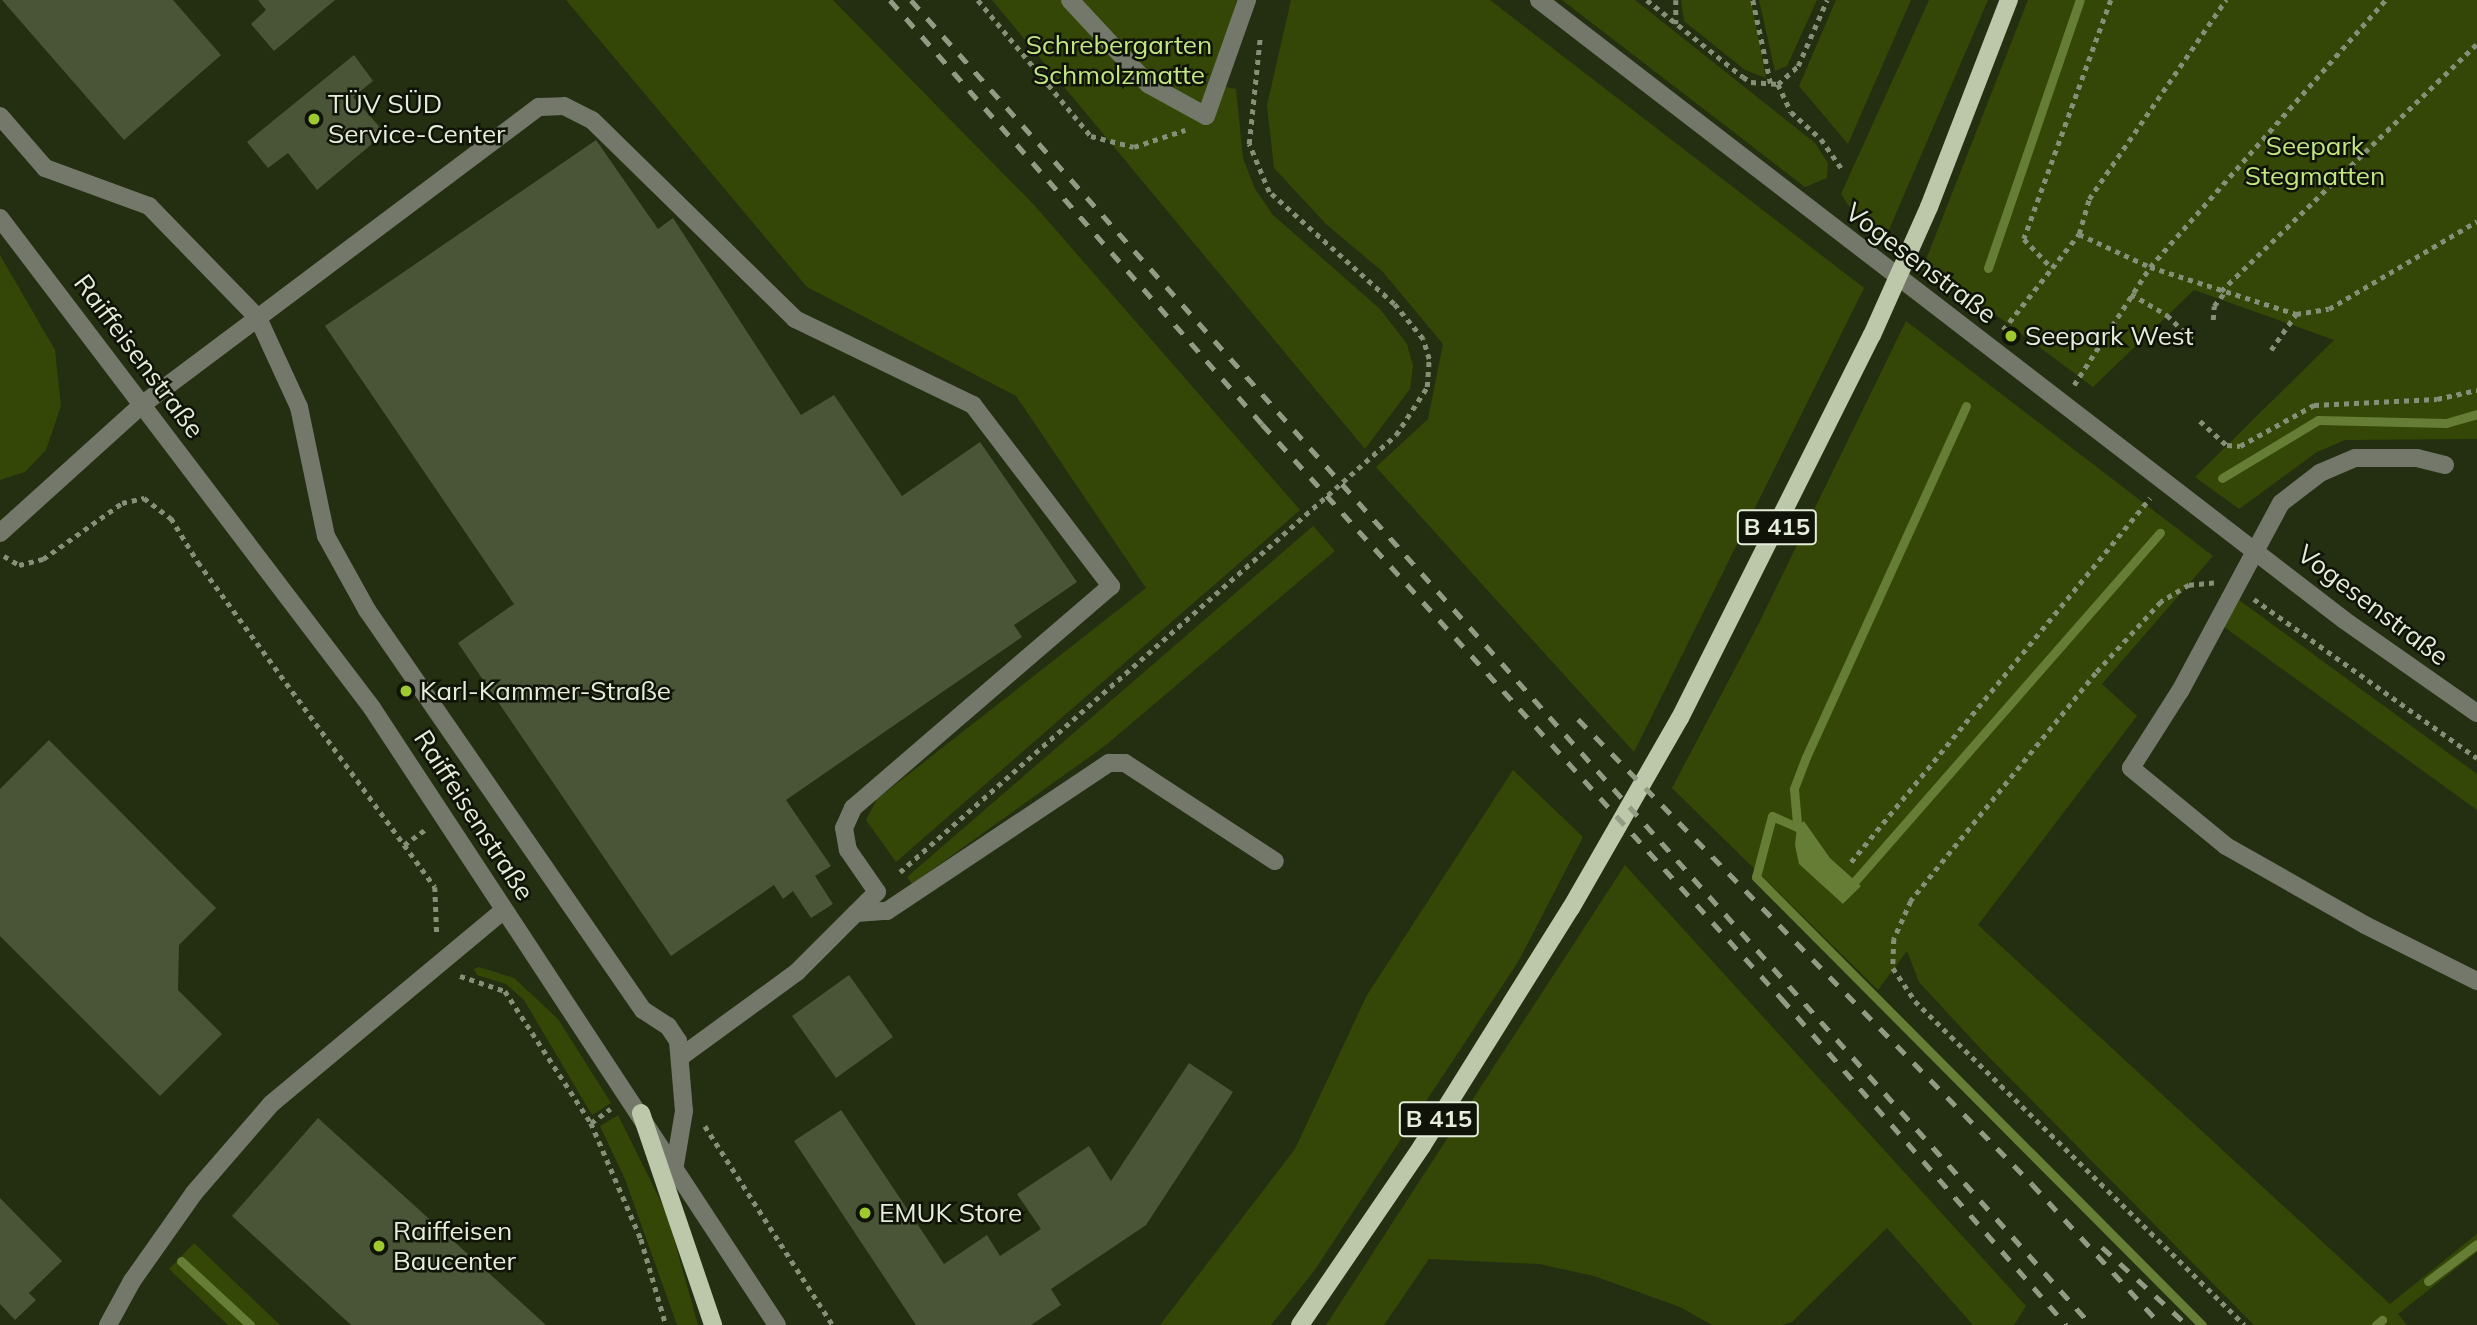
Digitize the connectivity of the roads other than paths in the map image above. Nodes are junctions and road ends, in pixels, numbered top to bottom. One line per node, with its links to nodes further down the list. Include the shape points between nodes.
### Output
1 (1070, 0): 2 (street, via 1149,84 1206,116)
2 (1247, 0)
3 (1539, 0): 11 (street, Vogesenstraße)
4 (2009, 0): 23 (main road, B 415, via 1929,207 1872,335 1680,718 1571,908 1422,1146)
5 (0, 116): 7 (street, Raiffeisenstraße, via 45,169 149,206)
6 (0, 218): 8 (street, Raiffeisenstraße)
7 (258, 318): 8 (street); 15 (street, via 539,107 564,106 592,120 796,319 973,405 1111,586 853,808 844,828 848,850 877,892); 17 (street, Raiffeisenstraße, via 299,407 326,536 367,610 643,1010 668,1026)
8 (143, 404): 10 (street); 14 (street, Raiffeisenstraße, via 372,708)
9 (2445, 465): 11 (street, via 2417,458 2355,458 2320,473 2281,503)
10 (0, 533)
11 (2257, 550): 12 (street, Vogesenstraße, via 2344,620); 16 (street, via 2131,768 2225,846 2365,925)
12 (2477, 713)
13 (1275, 861): 15 (street, via 1125,763 1109,763 887,911)
14 (504, 910): 18 (street, Raiffeisenstraße); 20 (street, via 271,1104 194,1193 132,1281)
15 (856, 913): 17 (street, via 797,972)
16 (2477, 981)
17 (682, 1056): 19 (street, via 684,1111)
18 (641, 1112): 19 (street, Raiffeisenstraße); 21 (main road)
19 (676, 1165): 22 (street, Raiffeisenstraße)
20 (108, 1325)
21 (713, 1325)
22 (778, 1325)
23 (1300, 1325)

